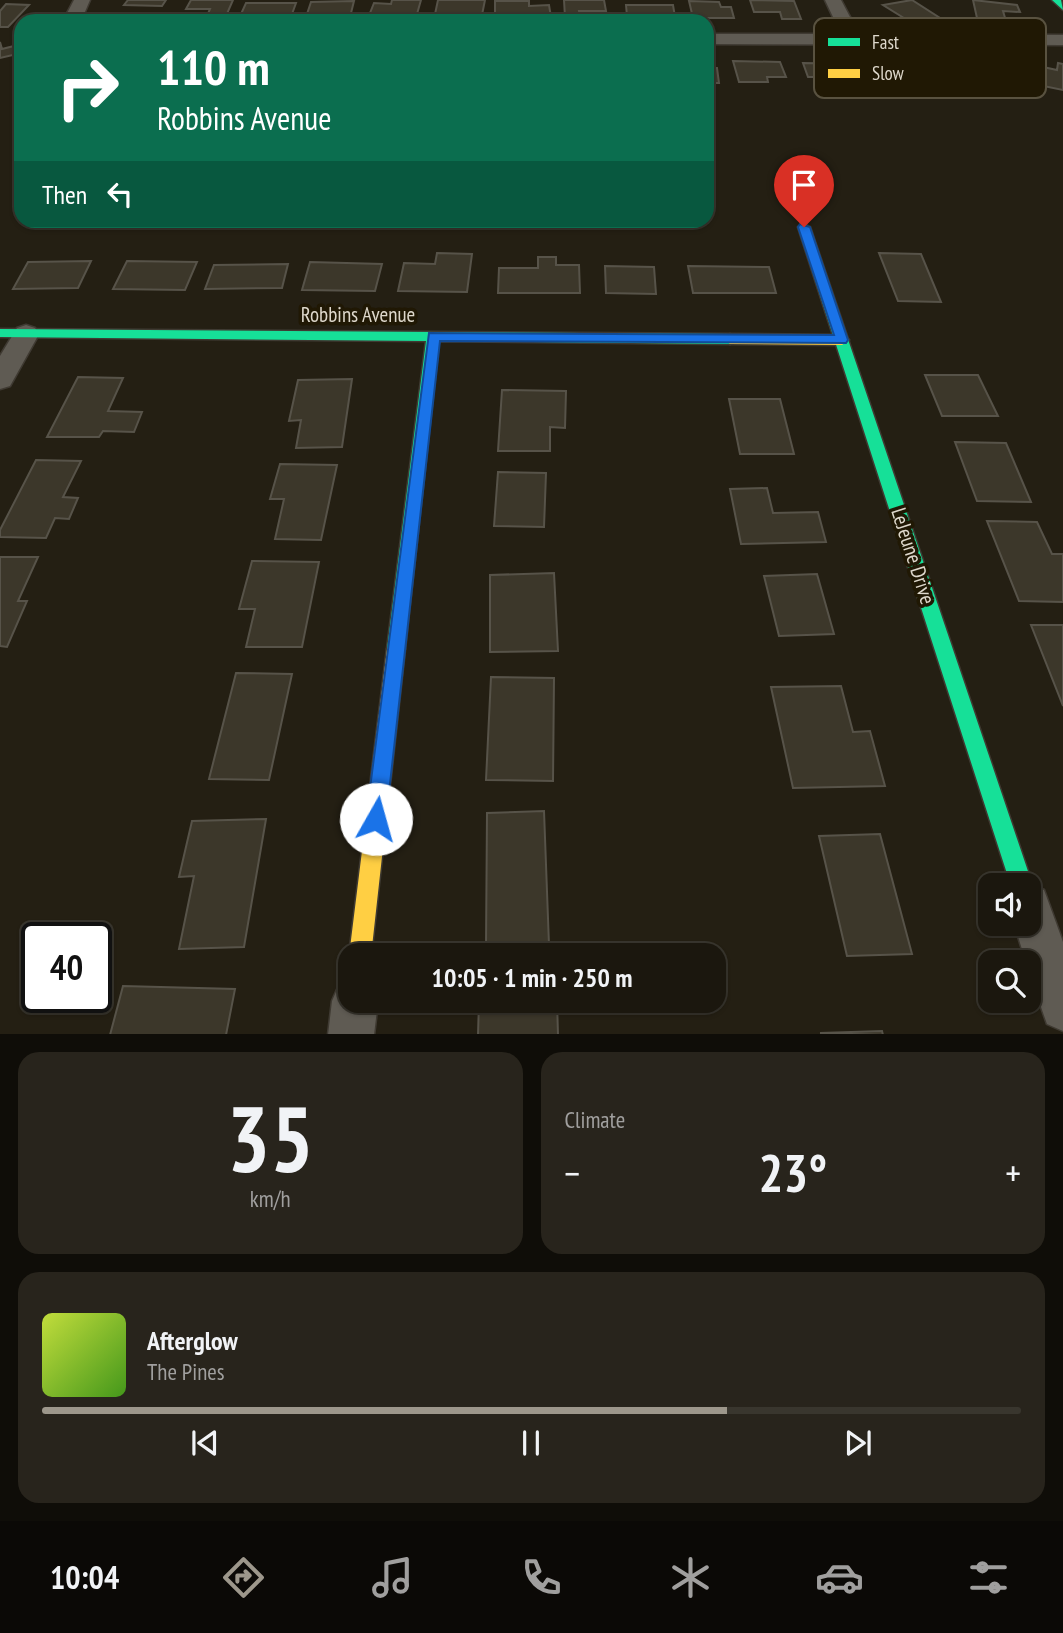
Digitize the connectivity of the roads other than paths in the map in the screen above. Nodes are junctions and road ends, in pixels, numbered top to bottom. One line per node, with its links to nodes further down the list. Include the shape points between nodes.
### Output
1 (833, 0): 4 (street)
2 (1056, 0): 3 (street)
3 (1063, 8)
4 (842, 18)
5 (714, 39): 6 (street)
6 (814, 40)
7 (804, 227): 10 (street, LeJeune Drive)
8 (13, 333): 9 (street, Robbins Avenue); 11 (street)
9 (433, 337): 10 (street, Robbins Avenue); 14 (street)
10 (842, 340): 12 (street, LeJeune Drive)
11 (0, 379)
12 (1018, 873)
13 (1039, 936): 15 (street)
14 (362, 943)
15 (1063, 1008)
16 (354, 1013): 17 (street)
17 (351, 1034)

